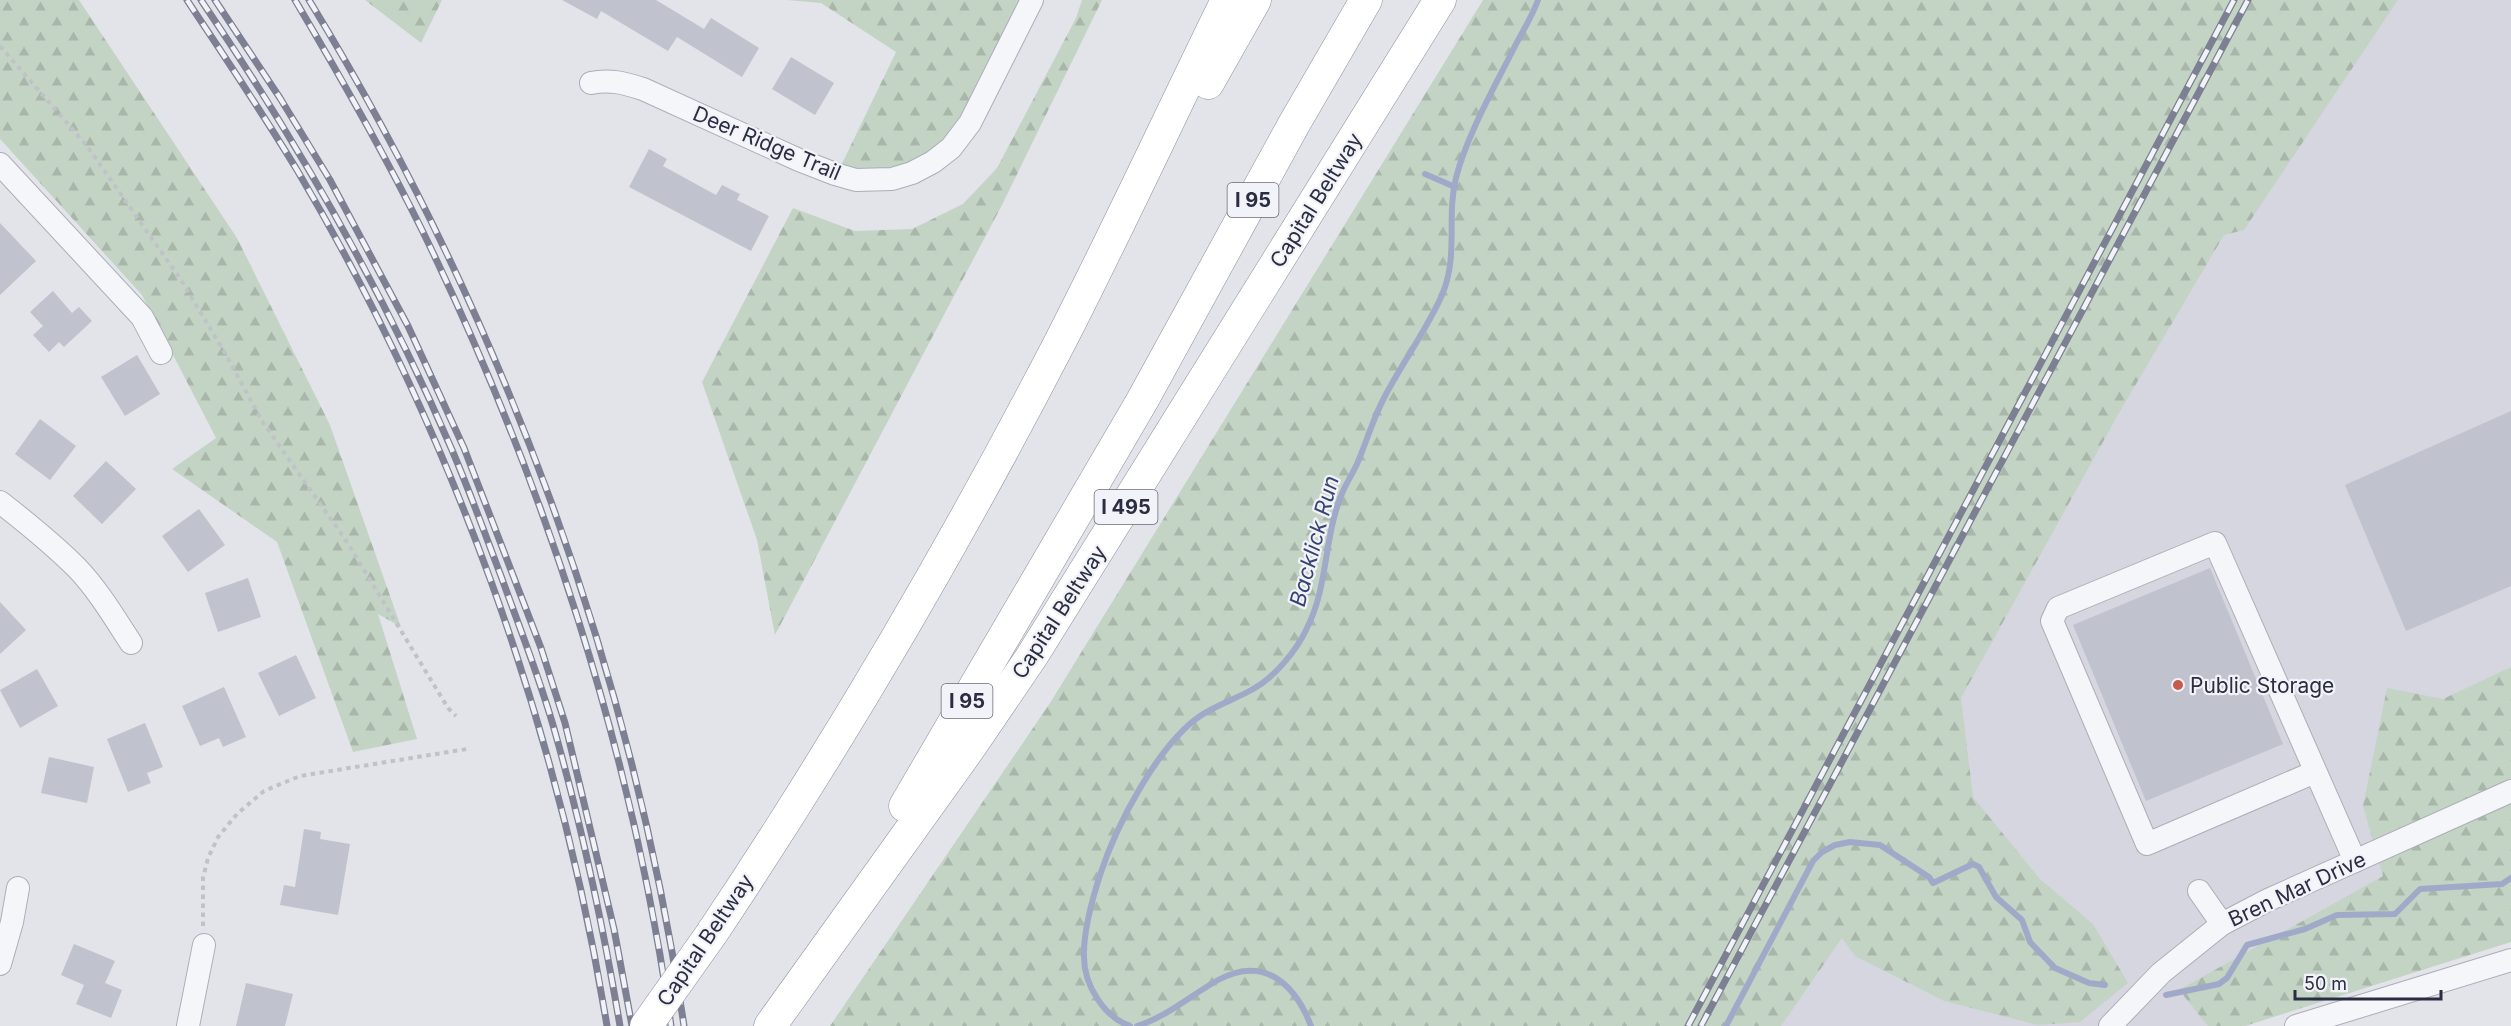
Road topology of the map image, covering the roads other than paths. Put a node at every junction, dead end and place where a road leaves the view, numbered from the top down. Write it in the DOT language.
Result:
graph roads {
  1 [pos="1032,0"];
  2 [pos="1227,0"];
  3 [pos="1255,0"];
  4 [pos="1350,0"];
  5 [pos="1366,0"];
  6 [pos="1440,0"];
  7 [pos="591,83"];
  8 [pos="0,164"];
  9 [pos="1060,342"];
  10 [pos="161,353"];
  11 [pos="1142,401"];
  12 [pos="0,502"];
  13 [pos="131,643"];
  14 [pos="2315,772"];
  15 [pos="2511,791"];
  16 [pos="2355,861"];
  17 [pos="18,888"];
  18 [pos="2199,891"];
  19 [pos="2222,924"];
  20 [pos="204,945"];
  21 [pos="2511,960"];
  22 [pos="0,964"];
  23 [pos="790,998"];
  24 [pos="188,1026"];
  25 [pos="646,1026"];
  26 [pos="770,1026"];
  27 [pos="2110,1026"];
  28 [pos="2296,1026"];
  1 -- 7 [label="street, Deer Ridge Trail"];
  2 -- 9 [label="highway, Capital Beltway"];
  3 -- 9 [label="highway"];
  4 -- 11 [label="highway"];
  5 -- 11 [label="highway, I 95"];
  6 -- 23 [label="highway, Capital Beltway / I 495"];
  8 -- 10 [label="street"];
  9 -- 25 [label="highway, Capital Beltway, bridge"];
  11 -- 23 [label="highway, I 95"];
  12 -- 13 [label="street"];
  14 -- 14 [label="street"];
  14 -- 16 [label="street"];
  15 -- 16 [label="street, Bren Mar Drive"];
  16 -- 19 [label="street, Bren Mar Drive"];
  17 -- 22 [label="street"];
  18 -- 19 [label="street"];
  19 -- 27 [label="street, Bren Mar Drive"];
  20 -- 24 [label="street"];
  21 -- 28 [label="street"];
  23 -- 26 [label="highway, Capital Beltway / I 95"];
}
